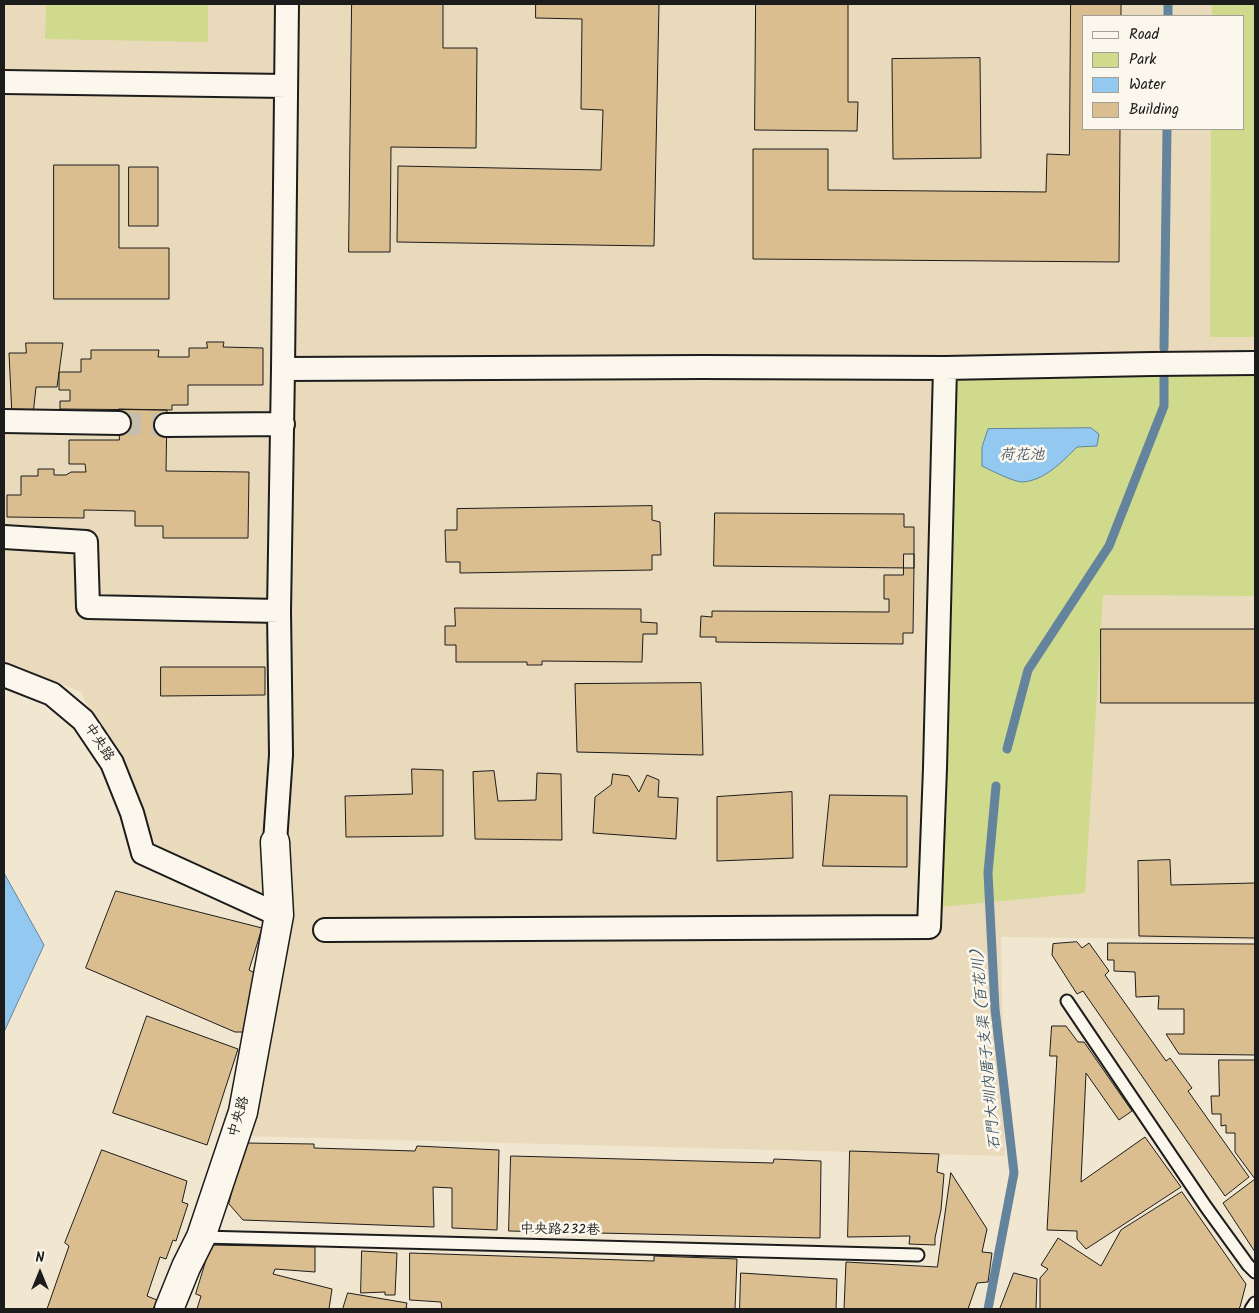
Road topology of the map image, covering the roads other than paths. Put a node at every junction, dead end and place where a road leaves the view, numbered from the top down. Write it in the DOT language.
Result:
graph roads {
  1 [pos="287,4"];
  2 [pos="4,82"];
  3 [pos="286,86"];
  4 [pos="1255,363"];
  5 [pos="945,368"];
  6 [pos="283,370"];
  7 [pos="4,421"];
  8 [pos="119,423"];
  9 [pos="283,424"];
  10 [pos="166,425"];
  11 [pos="4,537"];
  12 [pos="279,611"];
  13 [pos="4,675"];
  14 [pos="275,842"];
  15 [pos="279,915"];
  16 [pos="326,930"];
  17 [pos="1067,1001"];
  18 [pos="201,1237"];
  19 [pos="918,1255"];
  20 [pos="1255,1272"];
  21 [pos="1255,1303"];
  22 [pos="169,1309"];
  23 [pos="1251,1309"];
  1 -- 3 [label="street"];
  2 -- 3 [label="street"];
  3 -- 6 [label="street"];
  4 -- 5 [label="street"];
  5 -- 6 [label="street"];
  5 -- 16 [label="street"];
  6 -- 9 [label="street"];
  7 -- 8 [label="street"];
  9 -- 10 [label="street"];
  9 -- 12 [label="street"];
  11 -- 12 [label="street"];
  12 -- 14 [label="street"];
  13 -- 15 [label="street, 中央路"];
  14 -- 15 [label="street, 中央路"];
  15 -- 18 [label="street, 中央路"];
  17 -- 20 [label="lane"];
  18 -- 19 [label="lane, 中央路232巷"];
  18 -- 22 [label="street, 中央路"];
  21 -- 23 [label="lane"];
}
